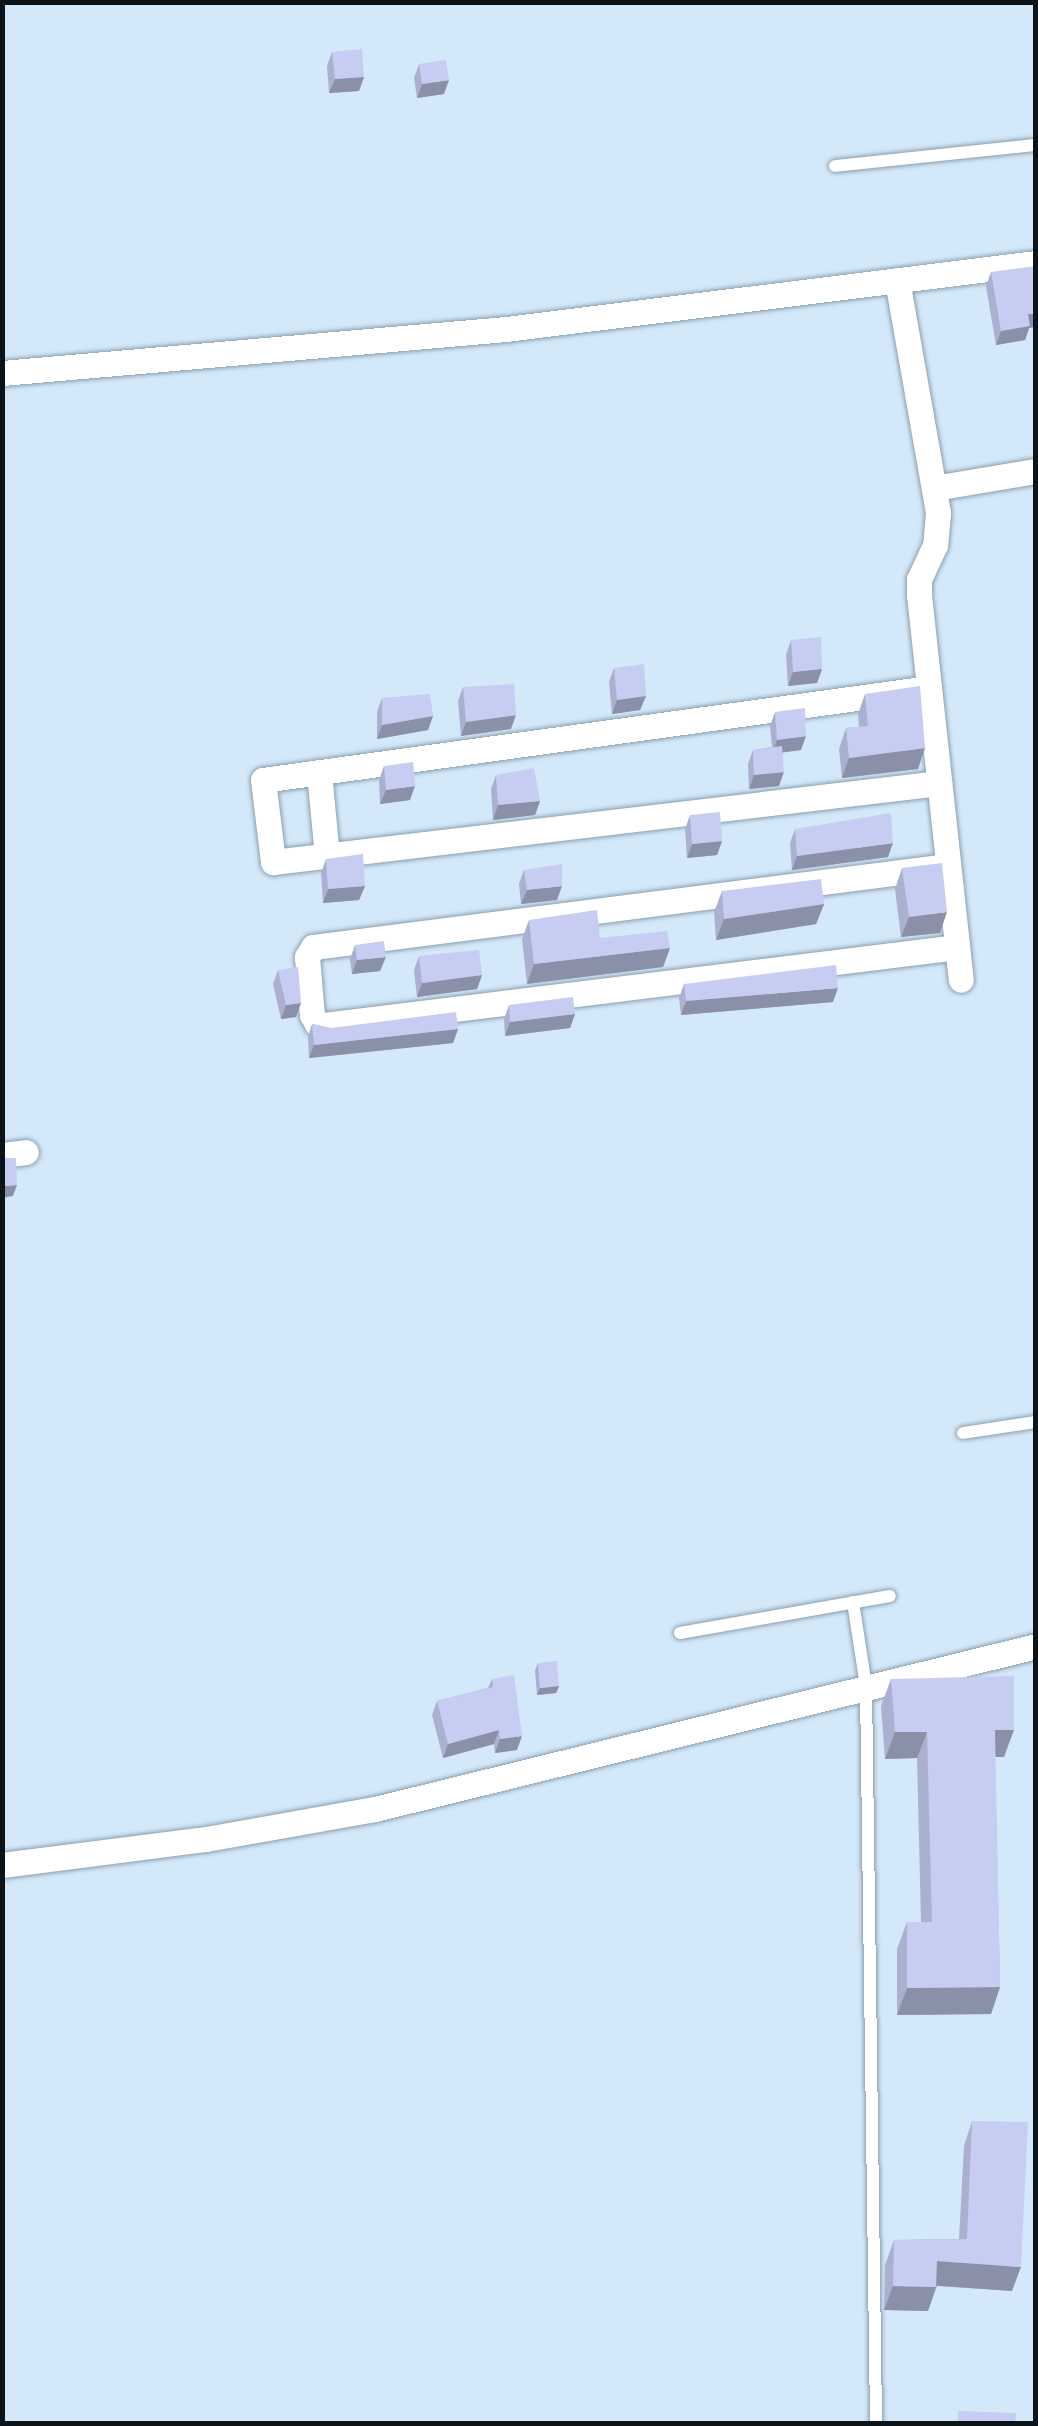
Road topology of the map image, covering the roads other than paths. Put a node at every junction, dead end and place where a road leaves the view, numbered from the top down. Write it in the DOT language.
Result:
graph roads {
  1 [pos="1036,145"];
  2 [pos="834,166"];
  3 [pos="1035,269"];
  4 [pos="897,280"];
  5 [pos="2,373"];
  6 [pos="1036,470"];
  7 [pos="934,488"];
  8 [pos="929,688"];
  9 [pos="319,772"];
  10 [pos="939,783"];
  11 [pos="327,856"];
  12 [pos="948,866"];
  13 [pos="957,947"];
  14 [pos="961,980"];
  15 [pos="1036,1422"];
  16 [pos="964,1433"];
  17 [pos="890,1596"];
  18 [pos="853,1602"];
  19 [pos="680,1633"];
  20 [pos="1036,1646"];
  21 [pos="866,1686"];
  22 [pos="2,1865"];
  23 [pos="876,2424"];
  1 -- 2 [label="lane"];
  3 -- 4 [label="street"];
  4 -- 5 [label="street"];
  4 -- 7 [label="street"];
  6 -- 7 [label="street"];
  7 -- 8 [label="street"];
  8 -- 9 [label="street"];
  8 -- 10 [label="street"];
  9 -- 11 [label="street"];
  9 -- 11 [label="street"];
  10 -- 11 [label="street"];
  10 -- 12 [label="street"];
  12 -- 13 [label="street"];
  12 -- 13 [label="street"];
  13 -- 14 [label="street"];
  15 -- 16 [label="lane"];
  17 -- 18 [label="lane"];
  18 -- 19 [label="lane"];
  18 -- 21 [label="lane"];
  20 -- 21 [label="street"];
  21 -- 22 [label="street"];
  21 -- 23 [label="lane"];
}
